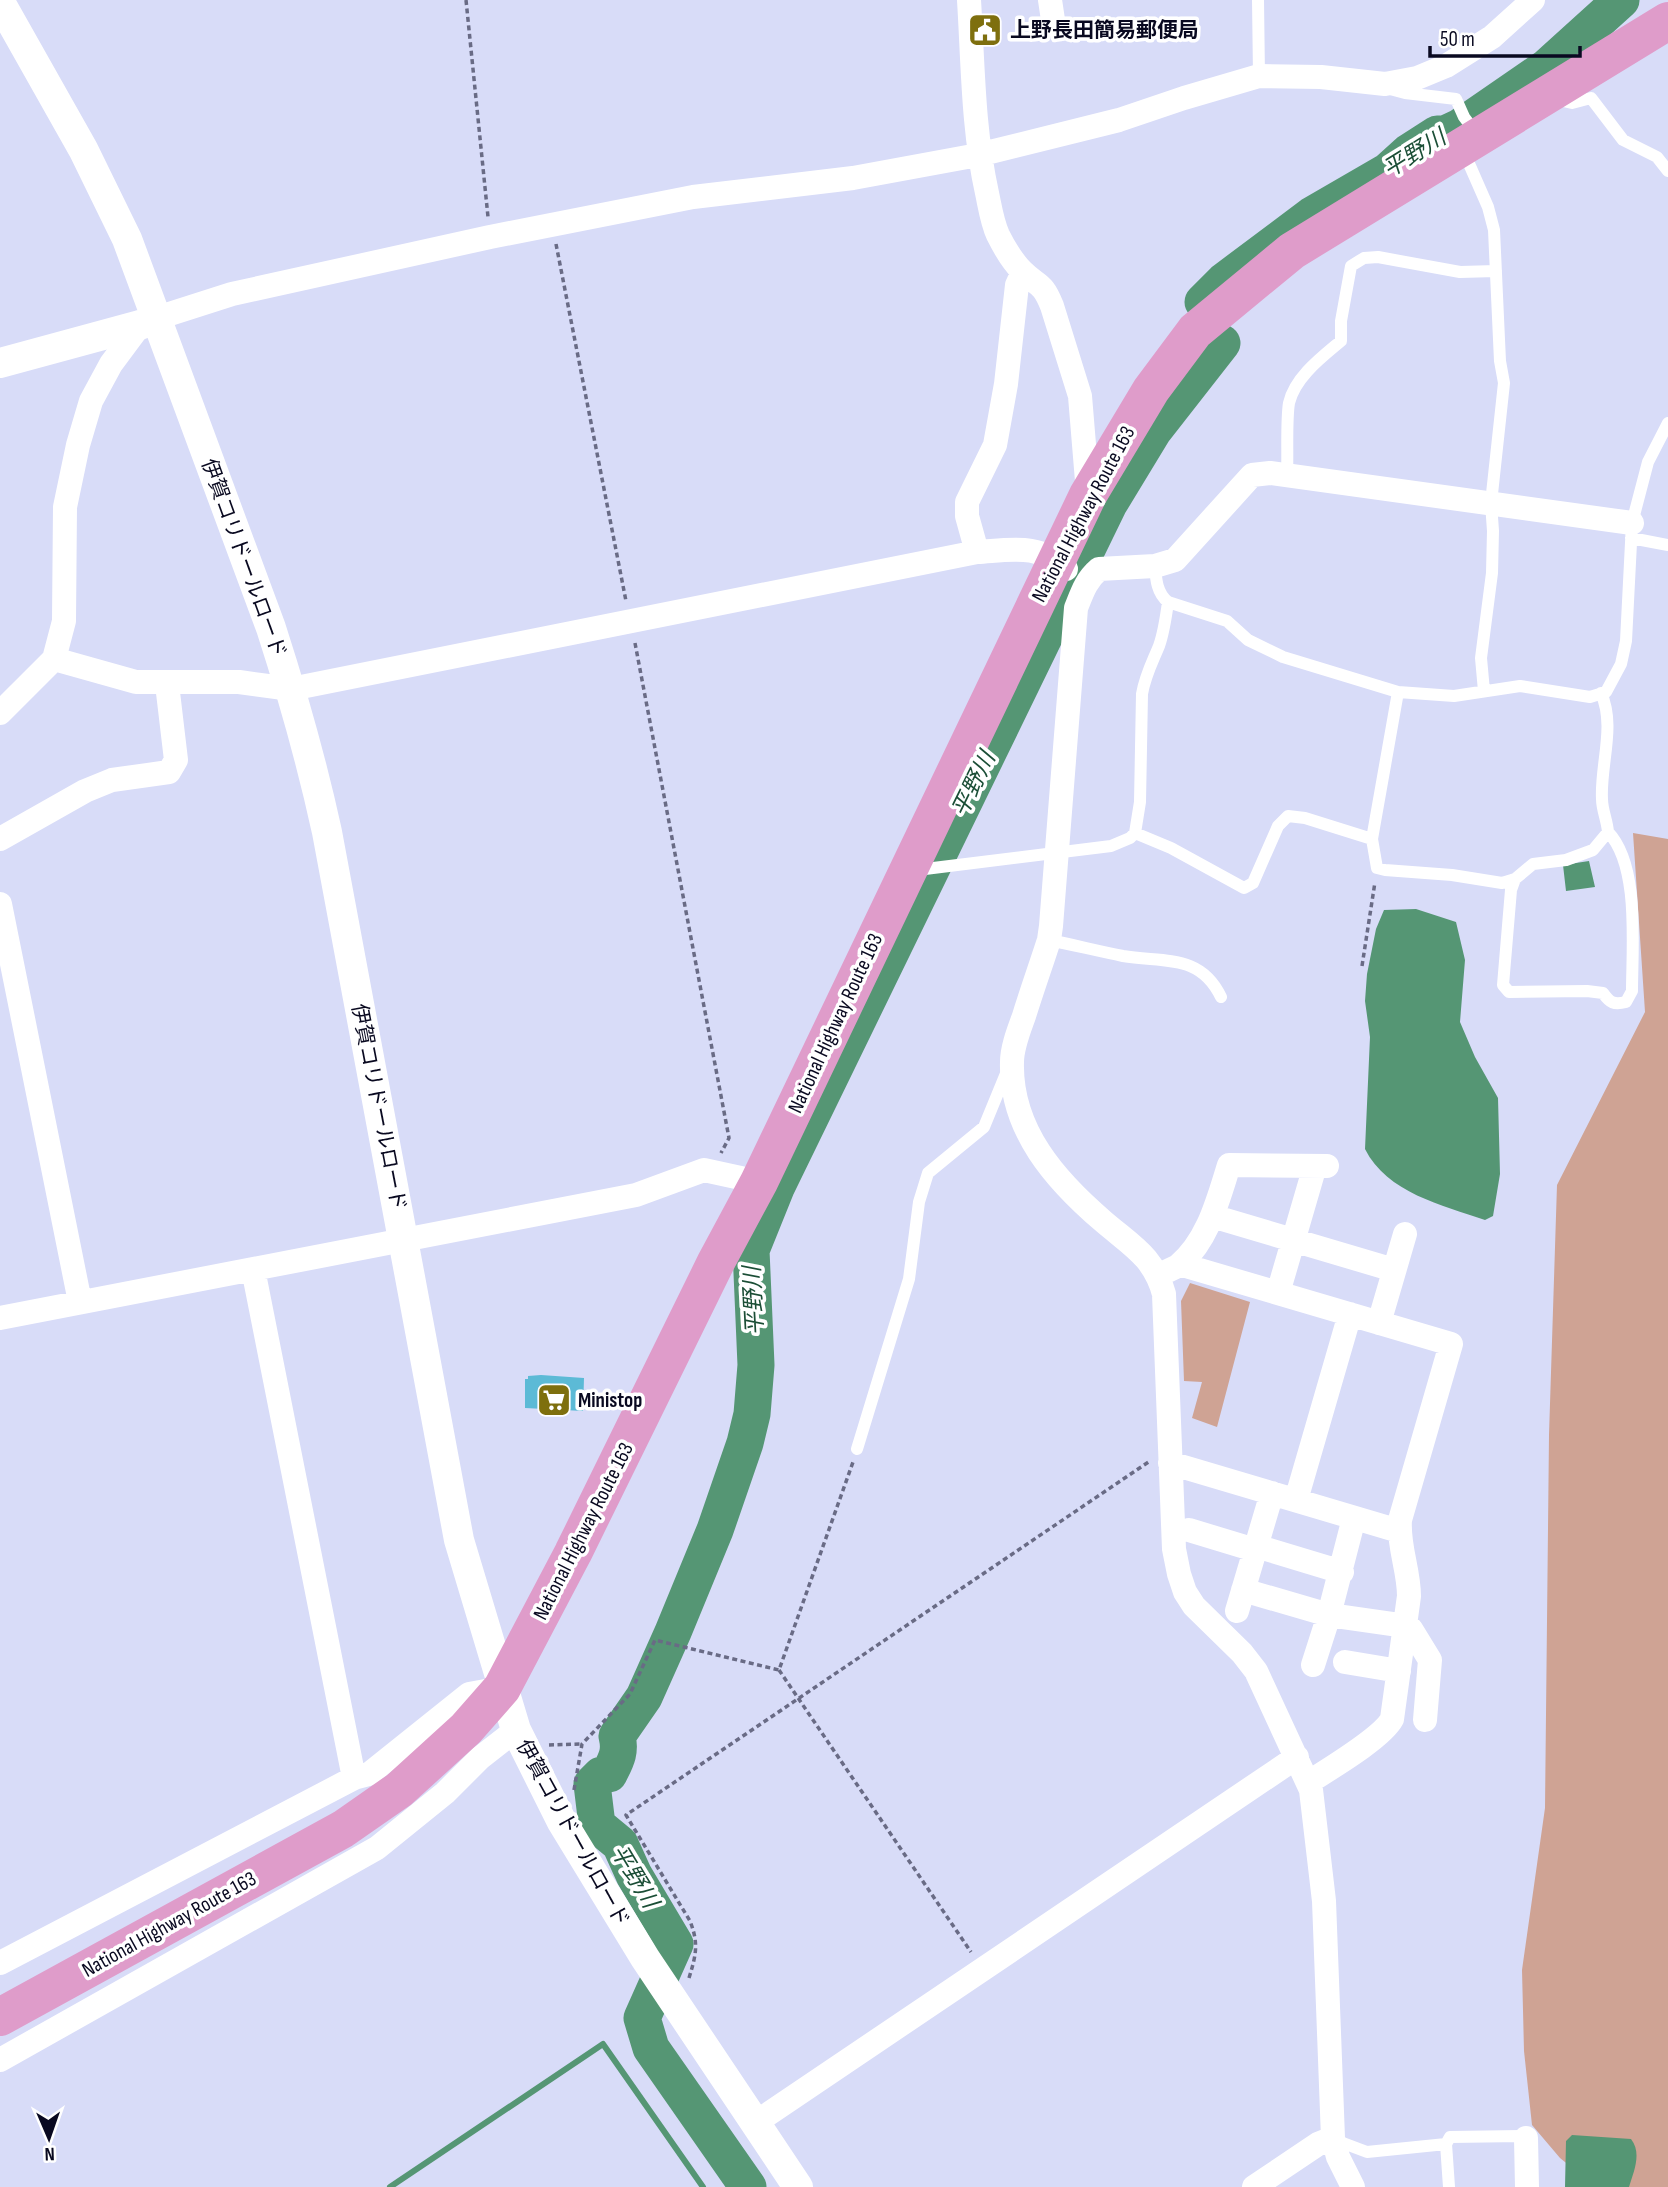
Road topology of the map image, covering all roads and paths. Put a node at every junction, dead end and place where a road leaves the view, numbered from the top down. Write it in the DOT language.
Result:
graph roads {
  1 [pos="466,0"];
  2 [pos="969,0"];
  3 [pos="1258,0"];
  4 [pos="1533,0"];
  5 [pos="0,2"];
  6 [pos="1668,21"];
  7 [pos="1259,76"];
  8 [pos="1385,83"];
  9 [pos="1556,89"];
  10 [pos="1468,131"];
  11 [pos="978,155"];
  12 [pos="1668,170"];
  13 [pos="553,225"];
  14 [pos="490,237"];
  15 [pos="1496,271"];
  16 [pos="1023,272"];
  17 [pos="148,322"];
  18 [pos="0,363"];
  19 [pos="1668,423"];
  20 [pos="1287,475"];
  21 [pos="1088,495"];
  22 [pos="1491,503"];
  23 [pos="1631,531"];
  24 [pos="1668,545"];
  25 [pos="977,552"];
  26 [pos="1056,559"];
  27 [pos="1155,566"];
  28 [pos="1084,587"];
  29 [pos="1168,602"];
  30 [pos="630,620"];
  31 [pos="54,659"];
  32 [pos="167,684"];
  33 [pos="291,689"];
  34 [pos="1484,691"];
  35 [pos="1398,692"];
  36 [pos="1601,693"];
  37 [pos="0,713"];
  38 [pos="1608,832"];
  39 [pos="1135,833"];
  40 [pos="0,839"];
  41 [pos="1373,839"];
  42 [pos="1056,854"];
  43 [pos="1377,868"];
  44 [pos="924,869"];
  45 [pos="1515,879"];
  46 [pos="0,904"];
  47 [pos="1049,940"];
  48 [pos="1362,966"];
  49 [pos="1221,997"];
  50 [pos="1012,1060"];
  51 [pos="704,1170"];
  52 [pos="759,1182"];
  53 [pos="1212,1216"];
  54 [pos="1405,1234"];
  55 [pos="1294,1239"];
  56 [pos="404,1240"];
  57 [pos="253,1269"];
  58 [pos="1394,1270"];
  59 [pos="1169,1271"];
  60 [pos="1278,1293"];
  61 [pos="80,1303"];
  62 [pos="1350,1314"];
  63 [pos="0,1318"];
  64 [pos="1379,1323"];
  65 [pos="857,1449"];
  66 [pos="1170,1455"];
  67 [pos="1272,1493"];
  68 [pos="1296,1500"];
  69 [pos="1354,1518"];
  70 [pos="1189,1530"];
  71 [pos="1399,1531"];
  72 [pos="1256,1548"];
  73 [pos="1342,1572"];
  74 [pos="1329,1615"];
  75 [pos="1406,1626"];
  76 [pos="1345,1662"];
  77 [pos="1313,1665"];
  78 [pos="779,1670"];
  79 [pos="1399,1671"];
  80 [pos="502,1688"];
  81 [pos="797,1699"];
  82 [pos="1425,1720"];
  83 [pos="516,1730"];
  84 [pos="1297,1757"];
  85 [pos="354,1778"];
  86 [pos="1309,1782"];
  87 [pos="562,1822"];
  88 [pos="0,1964"];
  89 [pos="983,1969"];
  90 [pos="672,1997"];
  91 [pos="0,2017"];
  92 [pos="0,2060"];
  93 [pos="755,2123"];
  94 [pos="1333,2138"];
  95 [pos="1527,2138"];
  96 [pos="1446,2144"];
  97 [pos="798,2187"];
  98 [pos="1254,2187"];
  99 [pos="1353,2187"];
  100 [pos="1449,2187"];
  101 [pos="1527,2187"];
  1 -- 14 [label="path"];
  2 -- 11 [label="street"];
  3 -- 7 [label="lane"];
  4 -- 8 [label="street"];
  5 -- 17 [label="street, 伊賀コリドールロード"];
  6 -- 9 [label="highway, National Highway Route 163"];
  7 -- 8 [label="street"];
  7 -- 11 [label="street"];
  8 -- 10 [label="lane"];
  9 -- 10 [label="highway, National Highway Route 163"];
  9 -- 12 [label="lane"];
  10 -- 15 [label="lane"];
  10 -- 21 [label="highway, National Highway Route 163"];
  11 -- 13 [label="street"];
  11 -- 16 [label="street"];
  13 -- 14 [label="street"];
  13 -- 30 [label="path"];
  14 -- 17 [label="street"];
  15 -- 20 [label="lane"];
  15 -- 22 [label="lane"];
  16 -- 21 [label="street"];
  16 -- 25 [label="street"];
  17 -- 18 [label="street"];
  17 -- 31 [label="street"];
  17 -- 33 [label="street, 伊賀コリドールロード"];
  19 -- 23 [label="lane"];
  20 -- 22 [label="street"];
  20 -- 27 [label="street"];
  21 -- 26 [label="highway, National Highway Route 163"];
  22 -- 23 [label="street"];
  22 -- 34 [label="lane"];
  23 -- 24 [label="lane"];
  23 -- 36 [label="lane"];
  25 -- 26 [label="street"];
  25 -- 30 [label="street"];
  26 -- 28 [label="street"];
  26 -- 44 [label="highway, National Highway Route 163"];
  27 -- 28 [label="street"];
  27 -- 29 [label="lane"];
  28 -- 42 [label="street"];
  29 -- 35 [label="lane"];
  29 -- 39 [label="lane"];
  30 -- 33 [label="street"];
  30 -- 51 [label="path"];
  31 -- 32 [label="street"];
  31 -- 37 [label="street"];
  32 -- 33 [label="street"];
  32 -- 40 [label="street"];
  33 -- 56 [label="street, 伊賀コリドールロード"];
  34 -- 35 [label="lane"];
  34 -- 36 [label="lane"];
  35 -- 41 [label="lane"];
  36 -- 38 [label="lane"];
  38 -- 45 [label="lane"];
  38 -- 45 [label="lane"];
  39 -- 41 [label="lane"];
  39 -- 42 [label="lane"];
  41 -- 43 [label="lane"];
  42 -- 44 [label="lane"];
  42 -- 47 [label="street"];
  43 -- 45 [label="lane"];
  43 -- 48 [label="path"];
  44 -- 52 [label="highway, National Highway Route 163"];
  46 -- 61 [label="street"];
  47 -- 49 [label="lane"];
  47 -- 50 [label="street"];
  50 -- 59 [label="street"];
  50 -- 65 [label="lane"];
  51 -- 52 [label="street"];
  51 -- 56 [label="street"];
  52 -- 80 [label="highway, National Highway Route 163"];
  53 -- 55 [label="street"];
  53 -- 55 [label="street"];
  53 -- 59 [label="street"];
  54 -- 58 [label="street"];
  55 -- 58 [label="street"];
  55 -- 60 [label="street"];
  56 -- 57 [label="street"];
  56 -- 80 [label="street, 伊賀コリドールロード"];
  57 -- 61 [label="street"];
  57 -- 85 [label="street"];
  58 -- 64 [label="street"];
  59 -- 60 [label="street"];
  59 -- 66 [label="street"];
  60 -- 62 [label="street"];
  61 -- 63 [label="street"];
  62 -- 64 [label="street"];
  62 -- 68 [label="street"];
  64 -- 71 [label="street"];
  65 -- 78 [label="path"];
  66 -- 67 [label="street"];
  66 -- 81 [label="path"];
  66 -- 84 [label="street"];
  67 -- 68 [label="street"];
  67 -- 72 [label="street"];
  68 -- 69 [label="street"];
  69 -- 71 [label="street"];
  69 -- 73 [label="street"];
  70 -- 72 [label="street"];
  71 -- 75 [label="street"];
  72 -- 73 [label="street"];
  72 -- 74 [label="street"];
  73 -- 74 [label="street"];
  74 -- 75 [label="street"];
  74 -- 77 [label="street"];
  75 -- 79 [label="street"];
  75 -- 82 [label="street"];
  76 -- 79 [label="street"];
  78 -- 81 [label="path"];
  78 -- 87 [label="path"];
  79 -- 86 [label="street"];
  80 -- 83 [label="street, 伊賀コリドールロード"];
  80 -- 85 [label="street"];
  80 -- 91 [label="highway, National Highway Route 163"];
  81 -- 89 [label="path"];
  81 -- 90 [label="path"];
  83 -- 87 [label="street, 伊賀コリドールロード"];
  83 -- 92 [label="street"];
  84 -- 86 [label="street"];
  84 -- 89 [label="street"];
  85 -- 88 [label="street"];
  86 -- 94 [label="street"];
  87 -- 90 [label="street, 伊賀コリドールロード"];
  89 -- 93 [label="street"];
  90 -- 93 [label="street, 伊賀コリドールロード"];
  93 -- 97 [label="street, 伊賀コリドールロード"];
  94 -- 96 [label="lane"];
  94 -- 98 [label="street"];
  94 -- 99 [label="street"];
  95 -- 96 [label="lane"];
  95 -- 101 [label="street"];
  96 -- 100 [label="lane"];
}
